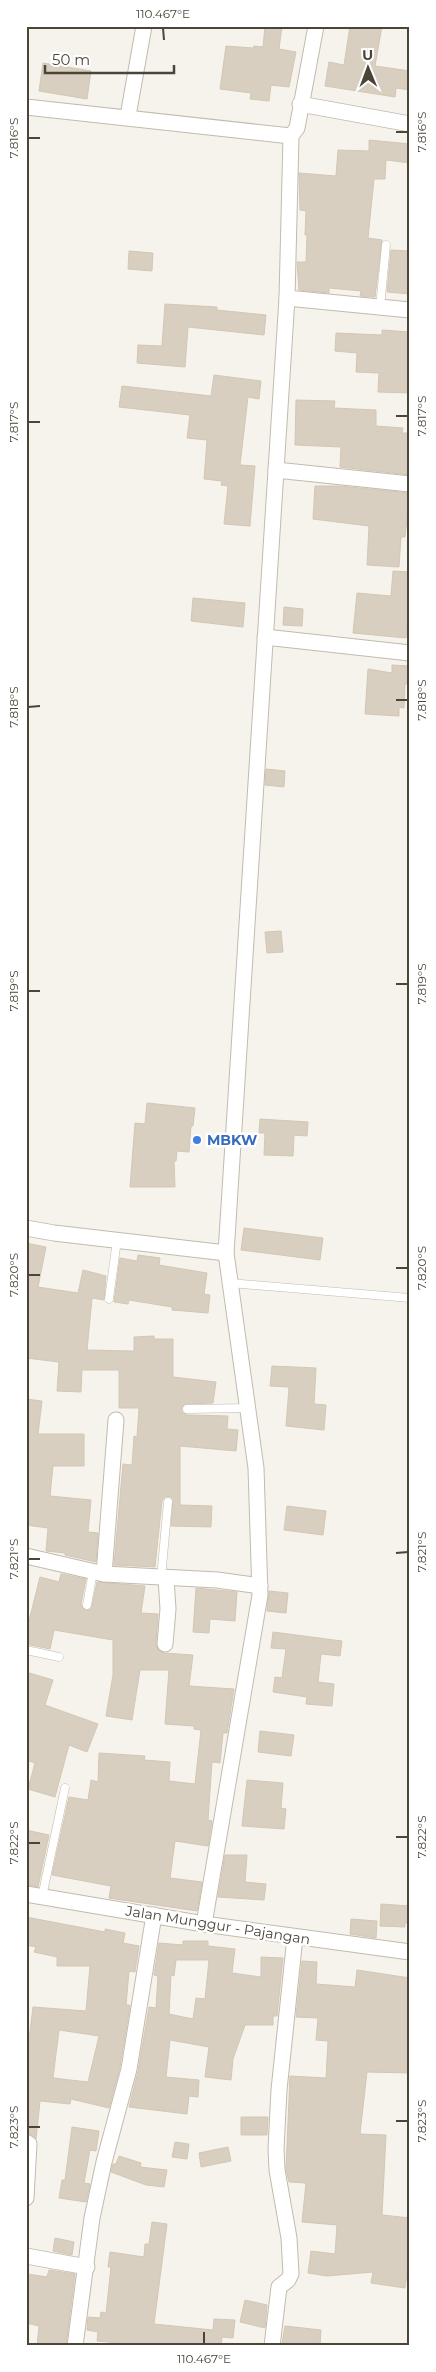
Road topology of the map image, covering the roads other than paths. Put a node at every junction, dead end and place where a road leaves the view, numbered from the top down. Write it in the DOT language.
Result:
graph roads {
  1 [pos="144,26"];
  2 [pos="316,26"];
  3 [pos="300,104"];
  4 [pos="26,106"];
  5 [pos="128,116"];
  6 [pos="410,124"];
  7 [pos="291,136"];
  8 [pos="386,245"];
  9 [pos="287,298"];
  10 [pos="380,307"];
  11 [pos="410,310"];
  12 [pos="276,470"];
  13 [pos="410,484"];
  14 [pos="265,637"];
  15 [pos="410,653"];
  16 [pos="26,1228"];
  17 [pos="117,1240"];
  18 [pos="226,1253"];
  19 [pos="230,1283"];
  20 [pos="410,1298"];
  21 [pos="109,1299"];
  22 [pos="187,1408"];
  23 [pos="248,1408"];
  24 [pos="116,1420"];
  25 [pos="168,1502"];
  26 [pos="26,1556"];
  27 [pos="98,1573"];
  28 [pos="164,1578"];
  29 [pos="260,1586"];
  30 [pos="87,1605"];
  31 [pos="165,1644"];
  32 [pos="26,1650"];
  33 [pos="59,1656"];
  34 [pos="65,1788"];
  35 [pos="26,1894"];
  36 [pos="42,1897"];
  37 [pos="154,1916"];
  38 [pos="204,1924"];
  39 [pos="295,1937"];
  40 [pos="410,1952"];
  41 [pos="26,2142"];
  42 [pos="26,2198"];
  43 [pos="26,2256"];
  44 [pos="87,2267"];
  45 [pos="78,2345"];
  46 [pos="272,2346"];
  1 -- 5 [label="street"];
  2 -- 3 [label="street"];
  3 -- 6 [label="street"];
  3 -- 7 [label="street"];
  4 -- 5 [label="street"];
  5 -- 7 [label="street"];
  7 -- 9 [label="street"];
  8 -- 10 [label="lane"];
  9 -- 10 [label="street"];
  9 -- 12 [label="street"];
  10 -- 11 [label="street"];
  12 -- 13 [label="street"];
  12 -- 14 [label="street"];
  14 -- 15 [label="street"];
  14 -- 18 [label="street"];
  16 -- 17 [label="street"];
  17 -- 18 [label="street"];
  17 -- 21 [label="lane"];
  18 -- 19 [label="street"];
  19 -- 20 [label="lane"];
  19 -- 23 [label="street"];
  22 -- 23 [label="lane"];
  23 -- 29 [label="street"];
  24 -- 27 [label="street"];
  25 -- 28 [label="lane"];
  26 -- 27 [label="street"];
  27 -- 28 [label="street"];
  27 -- 30 [label="lane"];
  28 -- 29 [label="street"];
  28 -- 31 [label="street"];
  29 -- 38 [label="street"];
  32 -- 33 [label="lane"];
  34 -- 36 [label="lane"];
  35 -- 36 [label="street, Jalan Munggur - Pajangan"];
  36 -- 37 [label="street, Jalan Munggur - Pajangan"];
  37 -- 38 [label="street, Jalan Munggur - Pajangan"];
  37 -- 44 [label="street"];
  38 -- 39 [label="street, Jalan Munggur - Pajangan"];
  39 -- 40 [label="street, Jalan Munggur - Pajangan"];
  39 -- 46 [label="street"];
  41 -- 42 [label="street"];
  43 -- 44 [label="street"];
  44 -- 45 [label="street"];
}
